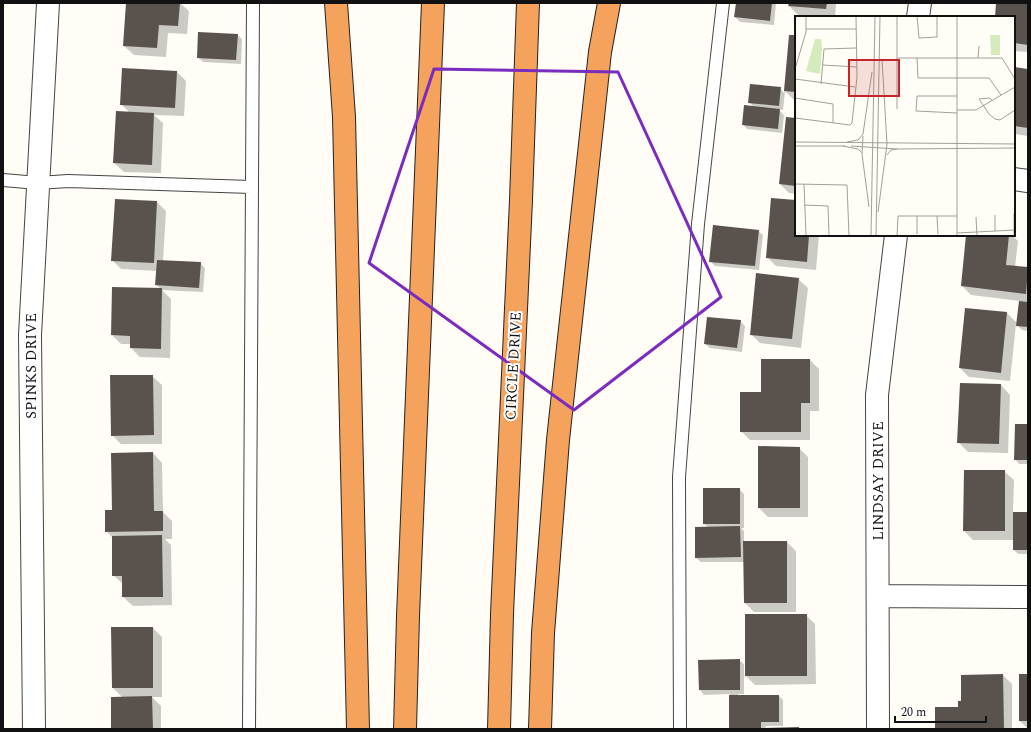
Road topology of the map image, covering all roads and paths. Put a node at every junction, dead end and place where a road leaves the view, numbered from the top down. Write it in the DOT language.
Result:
graph roads {
  1 [pos="48,3"];
  2 [pos="253,3"];
  3 [pos="336,3"];
  4 [pos="433,3"];
  5 [pos="528,3"];
  6 [pos="608,3"];
  7 [pos="723,3"];
  8 [pos="920,3"];
  9 [pos="918,16"];
  10 [pos="3,180"];
  11 [pos="1015,180"];
  12 [pos="1028,181"];
  13 [pos="38,183"];
  14 [pos="252,187"];
  15 [pos="896,236"];
  16 [pos="878,596"];
  17 [pos="1028,597"];
  18 [pos="34,729"];
  19 [pos="248,729"];
  20 [pos="358,729"];
  21 [pos="405,729"];
  22 [pos="499,729"];
  23 [pos="540,729"];
  24 [pos="680,729"];
  25 [pos="878,729"];
  1 -- 13 [label="street, SPINKS DRIVE"];
  2 -- 14 [label="lane"];
  3 -- 20 [label="highway"];
  4 -- 21 [label="highway"];
  5 -- 22 [label="highway, CIRCLE DRIVE"];
  6 -- 23 [label="highway"];
  7 -- 24 [label="lane"];
  8 -- 9 [label="street"];
  10 -- 13 [label="lane"];
  11 -- 12 [label="street"];
  13 -- 14 [label="lane"];
  13 -- 18 [label="street, SPINKS DRIVE"];
  14 -- 19 [label="lane"];
  15 -- 16 [label="street, LINDSAY DRIVE"];
  16 -- 17 [label="street"];
  16 -- 25 [label="street, LINDSAY DRIVE"];
}
